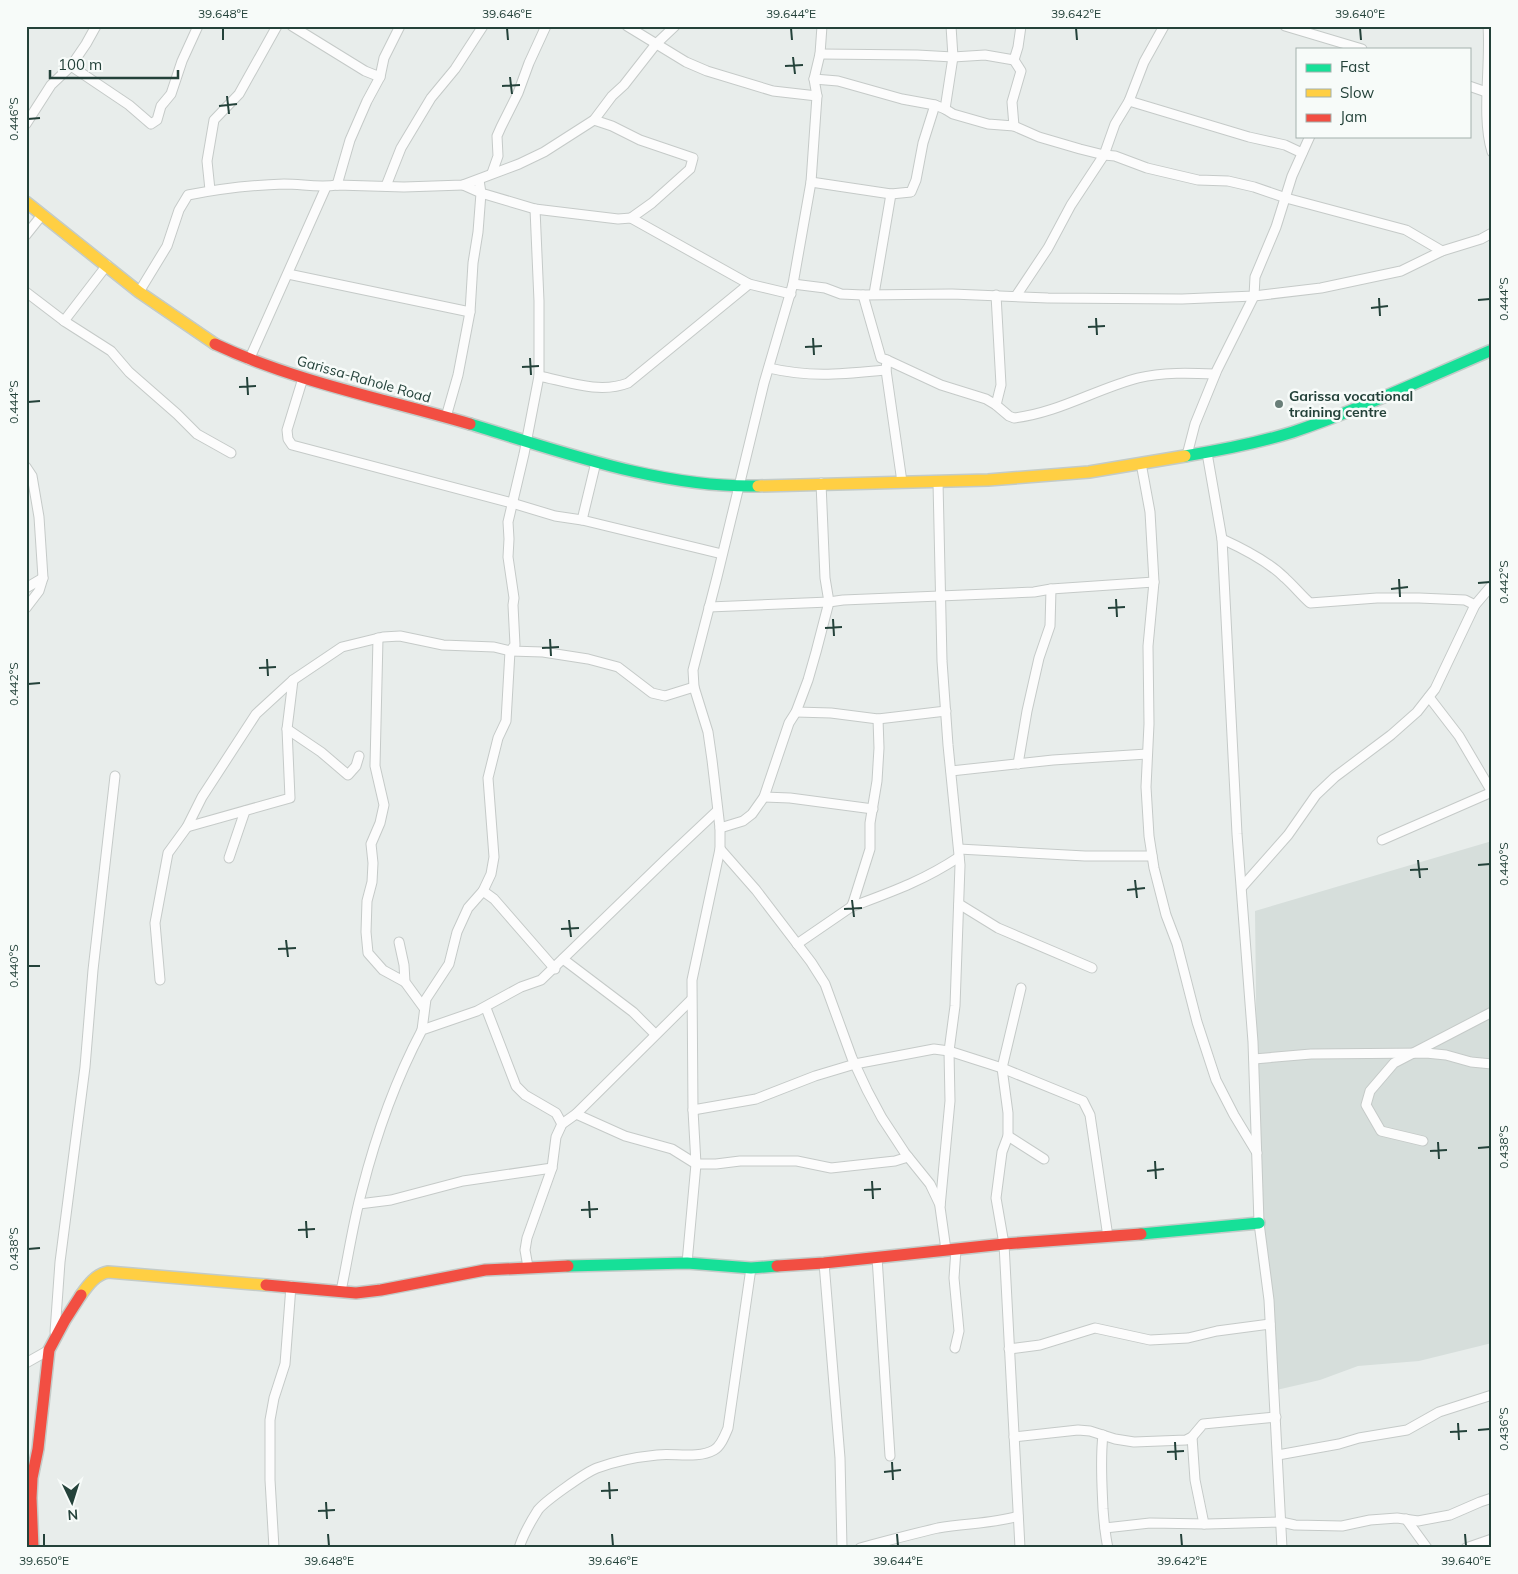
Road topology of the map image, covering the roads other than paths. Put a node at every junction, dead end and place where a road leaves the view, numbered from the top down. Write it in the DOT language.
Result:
graph roads {
  1 [pos="96,26"];
  2 [pos="198,26"];
  3 [pos="278,26"];
  4 [pos="292,26"];
  5 [pos="400,26"];
  6 [pos="483,26"];
  7 [pos="546,26"];
  8 [pos="626,26"];
  9 [pos="674,26"];
  10 [pos="822,26"];
  11 [pos="950,26"];
  12 [pos="1021,26"];
  13 [pos="1164,26"];
  14 [pos="1285,26"];
  15 [pos="1488,26"];
  16 [pos="656,44"];
  17 [pos="1336,45"];
  18 [pos="1356,48"];
  19 [pos="820,54"];
  20 [pos="953,57"];
  21 [pos="1014,60"];
  22 [pos="71,66"];
  23 [pos="380,77"];
  24 [pos="814,79"];
  25 [pos="1470,86"];
  26 [pos="1490,94"];
  27 [pos="817,96"];
  28 [pos="1129,101"];
  29 [pos="935,105"];
  30 [pos="945,109"];
  31 [pos="594,120"];
  32 [pos="26,124"];
  33 [pos="1014,126"];
  34 [pos="1309,138"];
  35 [pos="1492,152"];
  36 [pos="1302,153"];
  37 [pos="1104,155"];
  38 [pos="492,173"];
  39 [pos="479,180"];
  40 [pos="811,182"];
  41 [pos="337,185"];
  42 [pos="463,185"];
  43 [pos="386,186"];
  44 [pos="326,187"];
  45 [pos="210,190"];
  46 [pos="481,193"];
  47 [pos="891,194"];
  48 [pos="1286,198"];
  49 [pos="26,202"];
  50 [pos="535,209"];
  51 [pos="42,215"];
  52 [pos="631,218"];
  53 [pos="1492,233"];
  54 [pos="26,235"];
  55 [pos="1442,251"];
  56 [pos="107,266"];
  57 [pos="288,274"];
  58 [pos="749,284"];
  59 [pos="793,284"];
  60 [pos="26,292"];
  61 [pos="139,292"];
  62 [pos="791,294"];
  63 [pos="874,294"];
  64 [pos="863,295"];
  65 [pos="996,295"];
  66 [pos="1016,296"];
  67 [pos="1254,296"];
  68 [pos="470,312"];
  69 [pos="64,321"];
  70 [pos="1492,350"];
  71 [pos="249,360"];
  72 [pos="887,360"];
  73 [pos="769,368"];
  74 [pos="886,370"];
  75 [pos="1215,374"];
  76 [pos="540,376"];
  77 [pos="303,378"];
  78 [pos="996,405"];
  79 [pos="446,417"];
  80 [pos="527,441"];
  81 [pos="231,453"];
  82 [pos="1207,453"];
  83 [pos="1187,455"];
  84 [pos="596,462"];
  85 [pos="1140,462"];
  86 [pos="26,467"];
  87 [pos="902,482"];
  88 [pos="938,482"];
  89 [pos="821,483"];
  90 [pos="738,486"];
  91 [pos="512,503"];
  92 [pos="582,520"];
  93 [pos="1222,539"];
  94 [pos="722,554"];
  95 [pos="43,578"];
  96 [pos="1154,582"];
  97 [pos="1492,585"];
  98 [pos="26,588"];
  99 [pos="1051,588"];
  100 [pos="942,595"];
  101 [pos="829,602"];
  102 [pos="1475,604"];
  103 [pos="709,607"];
  104 [pos="26,608"];
  105 [pos="378,638"];
  106 [pos="510,651"];
  107 [pos="293,680"];
  108 [pos="694,687"];
  109 [pos="1429,697"];
  110 [pos="946,711"];
  111 [pos="796,712"];
  112 [pos="878,719"];
  113 [pos="287,729"];
  114 [pos="1147,754"];
  115 [pos="359,756"];
  116 [pos="1018,764"];
  117 [pos="951,771"];
  118 [pos="115,776"];
  119 [pos="1492,792"];
  120 [pos="764,797"];
  121 [pos="872,809"];
  122 [pos="246,811"];
  123 [pos="718,811"];
  124 [pos="186,827"];
  125 [pos="720,828"];
  126 [pos="1382,840"];
  127 [pos="720,849"];
  128 [pos="959,853"];
  129 [pos="1152,856"];
  130 [pos="229,858"];
  131 [pos="1242,887"];
  132 [pos="483,891"];
  133 [pos="959,904"];
  134 [pos="851,907"];
  135 [pos="399,942"];
  136 [pos="797,944"];
  137 [pos="563,959"];
  138 [pos="1092,968"];
  139 [pos="555,969"];
  140 [pos="160,980"];
  141 [pos="405,982"];
  142 [pos="1021,988"];
  143 [pos="691,1000"];
  144 [pos="424,1008"];
  145 [pos="486,1008"];
  146 [pos="1492,1012"];
  147 [pos="422,1030"];
  148 [pos="655,1034"];
  149 [pos="948,1051"];
  150 [pos="1414,1053"];
  151 [pos="1254,1059"];
  152 [pos="855,1064"];
  153 [pos="1492,1064"];
  154 [pos="1002,1068"];
  155 [pos="693,1110"];
  156 [pos="576,1114"];
  157 [pos="562,1124"];
  158 [pos="1008,1136"];
  159 [pos="1423,1142"];
  160 [pos="1257,1153"];
  161 [pos="908,1157"];
  162 [pos="1044,1158"];
  163 [pos="696,1164"];
  164 [pos="552,1168"];
  165 [pos="359,1204"];
  166 [pos="940,1207"];
  167 [pos="1258,1223"];
  168 [pos="1108,1237"];
  169 [pos="1004,1244"];
  170 [pos="951,1249"];
  171 [pos="878,1257"];
  172 [pos="687,1263"];
  173 [pos="824,1264"];
  174 [pos="528,1267"];
  175 [pos="751,1268"];
  176 [pos="291,1286"];
  177 [pos="341,1291"];
  178 [pos="1270,1324"];
  179 [pos="55,1335"];
  180 [pos="955,1348"];
  181 [pos="1009,1349"];
  182 [pos="49,1350"];
  183 [pos="26,1352"];
  184 [pos="37,1356"];
  185 [pos="26,1363"];
  186 [pos="1492,1396"];
  187 [pos="1276,1417"];
  188 [pos="1103,1435"];
  189 [pos="1014,1437"];
  190 [pos="1192,1437"];
  191 [pos="1278,1455"];
  192 [pos="890,1456"];
  193 [pos="1492,1498"];
  194 [pos="1018,1516"];
  195 [pos="1406,1519"];
  196 [pos="1281,1522"];
  197 [pos="1204,1524"];
  198 [pos="1105,1528"];
  199 [pos="1492,1539"];
  200 [pos="33,1548"];
  201 [pos="274,1548"];
  202 [pos="519,1548"];
  203 [pos="842,1548"];
  204 [pos="860,1548"];
  205 [pos="1020,1548"];
  206 [pos="1108,1548"];
  207 [pos="1282,1548"];
  208 [pos="1427,1548"];
  209 [pos="1466,1548"];
  1 -- 22 [label="street"];
  2 -- 22 [label="street"];
  3 -- 45 [label="street"];
  4 -- 23 [label="street"];
  5 -- 23 [label="street"];
  6 -- 43 [label="street"];
  7 -- 38 [label="street"];
  8 -- 16 [label="street"];
  9 -- 16 [label="street"];
  10 -- 19 [label="street"];
  11 -- 20 [label="street"];
  12 -- 21 [label="street"];
  13 -- 28 [label="street"];
  14 -- 17 [label="street"];
  15 -- 26 [label="street"];
  16 -- 27 [label="street"];
  16 -- 31 [label="street"];
  17 -- 18 [label="street"];
  19 -- 20 [label="street"];
  19 -- 24 [label="street"];
  20 -- 21 [label="street"];
  20 -- 30 [label="street"];
  21 -- 33 [label="street"];
  22 -- 32 [label="street"];
  23 -- 41 [label="street"];
  24 -- 27 [label="street"];
  24 -- 29 [label="street"];
  25 -- 26 [label="street"];
  26 -- 35 [label="street"];
  27 -- 40 [label="street"];
  28 -- 36 [label="street"];
  28 -- 37 [label="street"];
  29 -- 30 [label="street"];
  29 -- 47 [label="street"];
  30 -- 33 [label="street"];
  31 -- 38 [label="street"];
  31 -- 52 [label="street"];
  33 -- 37 [label="street"];
  34 -- 36 [label="street"];
  36 -- 48 [label="street"];
  37 -- 48 [label="street"];
  37 -- 66 [label="street"];
  38 -- 39 [label="street"];
  39 -- 42 [label="street"];
  39 -- 46 [label="street"];
  40 -- 47 [label="street"];
  40 -- 59 [label="street"];
  41 -- 43 [label="street"];
  41 -- 44 [label="street"];
  42 -- 43 [label="street"];
  42 -- 46 [label="street"];
  44 -- 45 [label="street"];
  44 -- 57 [label="street"];
  45 -- 61 [label="street"];
  46 -- 50 [label="street"];
  46 -- 68 [label="street"];
  47 -- 63 [label="street"];
  48 -- 55 [label="street"];
  48 -- 67 [label="street"];
  49 -- 51 [label="street, Garissa-Rahole Road"];
  50 -- 52 [label="street"];
  50 -- 76 [label="street"];
  51 -- 54 [label="street"];
  51 -- 56 [label="street, Garissa-Rahole Road"];
  52 -- 58 [label="street"];
  53 -- 55 [label="street"];
  55 -- 67 [label="street"];
  56 -- 61 [label="street, Garissa-Rahole Road"];
  56 -- 69 [label="street"];
  57 -- 68 [label="street"];
  57 -- 71 [label="street"];
  58 -- 62 [label="street"];
  58 -- 76 [label="street"];
  59 -- 62 [label="street"];
  59 -- 64 [label="street"];
  60 -- 69 [label="street"];
  61 -- 71 [label="street, Garissa-Rahole Road"];
  62 -- 73 [label="street"];
  63 -- 64 [label="street"];
  63 -- 65 [label="street"];
  64 -- 72 [label="street"];
  65 -- 66 [label="street"];
  65 -- 78 [label="street"];
  66 -- 67 [label="street"];
  67 -- 75 [label="street"];
  68 -- 79 [label="street"];
  69 -- 81 [label="street"];
  70 -- 82 [label="street, Garissa-Rahole Road"];
  71 -- 77 [label="street, Garissa-Rahole Road"];
  72 -- 74 [label="street"];
  72 -- 78 [label="street"];
  73 -- 74 [label="street"];
  73 -- 90 [label="street"];
  74 -- 87 [label="street"];
  75 -- 78 [label="street"];
  75 -- 83 [label="street"];
  76 -- 80 [label="street"];
  77 -- 79 [label="street, Garissa-Rahole Road"];
  77 -- 91 [label="street"];
  79 -- 80 [label="street, Garissa-Rahole Road"];
  80 -- 84 [label="street, Garissa-Rahole Road"];
  80 -- 91 [label="street"];
  82 -- 83 [label="street, Garissa-Rahole Road"];
  82 -- 93 [label="street"];
  83 -- 85 [label="street, Garissa-Rahole Road"];
  84 -- 90 [label="street, Garissa-Rahole Road"];
  84 -- 92 [label="street"];
  85 -- 88 [label="street, Garissa-Rahole Road"];
  85 -- 96 [label="street"];
  86 -- 95 [label="street"];
  87 -- 88 [label="street, Garissa-Rahole Road"];
  87 -- 89 [label="street, Garissa-Rahole Road"];
  88 -- 100 [label="street"];
  89 -- 90 [label="street, Garissa-Rahole Road"];
  89 -- 101 [label="street"];
  90 -- 94 [label="street"];
  91 -- 92 [label="street"];
  91 -- 106 [label="street"];
  92 -- 94 [label="street"];
  93 -- 102 [label="street"];
  93 -- 131 [label="street"];
  94 -- 103 [label="street"];
  95 -- 98 [label="street"];
  95 -- 104 [label="street"];
  96 -- 99 [label="street"];
  96 -- 114 [label="street"];
  97 -- 102 [label="street"];
  99 -- 100 [label="street"];
  99 -- 116 [label="street"];
  100 -- 101 [label="street"];
  100 -- 110 [label="street"];
  101 -- 103 [label="street"];
  101 -- 111 [label="street"];
  102 -- 109 [label="street"];
  103 -- 108 [label="street"];
  105 -- 106 [label="street"];
  105 -- 107 [label="street"];
  105 -- 141 [label="street"];
  106 -- 108 [label="street"];
  106 -- 132 [label="street"];
  107 -- 113 [label="street"];
  107 -- 124 [label="street"];
  108 -- 123 [label="street"];
  109 -- 119 [label="street"];
  109 -- 131 [label="street"];
  110 -- 112 [label="street"];
  110 -- 117 [label="street"];
  111 -- 112 [label="street"];
  111 -- 120 [label="street"];
  112 -- 121 [label="street"];
  113 -- 115 [label="street"];
  113 -- 122 [label="street"];
  114 -- 116 [label="street"];
  114 -- 129 [label="street"];
  116 -- 117 [label="street"];
  117 -- 128 [label="street"];
  118 -- 179 [label="street"];
  119 -- 126 [label="street"];
  120 -- 121 [label="street"];
  120 -- 125 [label="street"];
  121 -- 134 [label="street"];
  122 -- 124 [label="street"];
  122 -- 130 [label="street"];
  123 -- 125 [label="street"];
  123 -- 137 [label="street"];
  124 -- 140 [label="street"];
  125 -- 127 [label="street"];
  127 -- 136 [label="street"];
  127 -- 143 [label="street"];
  128 -- 129 [label="street"];
  128 -- 133 [label="street"];
  128 -- 134 [label="street"];
  129 -- 160 [label="street"];
  131 -- 151 [label="street"];
  132 -- 139 [label="street"];
  132 -- 144 [label="street"];
  133 -- 138 [label="street"];
  133 -- 149 [label="street"];
  134 -- 136 [label="street"];
  135 -- 141 [label="street"];
  136 -- 152 [label="street"];
  137 -- 139 [label="street"];
  137 -- 148 [label="street"];
  139 -- 145 [label="street"];
  141 -- 144 [label="street"];
  142 -- 154 [label="street"];
  143 -- 148 [label="street"];
  143 -- 155 [label="street"];
  144 -- 147 [label="street"];
  145 -- 147 [label="street"];
  145 -- 157 [label="street"];
  146 -- 150 [label="street"];
  147 -- 165 [label="street"];
  148 -- 156 [label="street"];
  149 -- 152 [label="street"];
  149 -- 154 [label="street"];
  149 -- 166 [label="street"];
  150 -- 151 [label="street"];
  150 -- 153 [label="street"];
  150 -- 159 [label="street"];
  151 -- 160 [label="street"];
  152 -- 155 [label="street"];
  152 -- 161 [label="street"];
  154 -- 158 [label="street"];
  154 -- 168 [label="street"];
  155 -- 163 [label="street"];
  156 -- 157 [label="street"];
  156 -- 163 [label="street"];
  157 -- 164 [label="street"];
  158 -- 162 [label="street"];
  158 -- 169 [label="street"];
  160 -- 167 [label="street"];
  161 -- 163 [label="street"];
  161 -- 166 [label="street"];
  163 -- 172 [label="street"];
  164 -- 165 [label="street"];
  164 -- 174 [label="street"];
  165 -- 177 [label="street"];
  166 -- 170 [label="street"];
  167 -- 168 [label="street"];
  167 -- 178 [label="street"];
  168 -- 169 [label="street"];
  169 -- 170 [label="street"];
  169 -- 181 [label="street"];
  170 -- 171 [label="street"];
  170 -- 180 [label="street"];
  171 -- 173 [label="street"];
  171 -- 192 [label="street"];
  172 -- 174 [label="street"];
  172 -- 175 [label="street"];
  173 -- 175 [label="street"];
  173 -- 203 [label="street"];
  174 -- 177 [label="street"];
  175 -- 202 [label="street"];
  176 -- 177 [label="street"];
  176 -- 179 [label="street"];
  176 -- 201 [label="street"];
  178 -- 181 [label="street"];
  178 -- 187 [label="street"];
  179 -- 182 [label="street"];
  181 -- 189 [label="street"];
  182 -- 184 [label="street"];
  182 -- 200 [label="street"];
  183 -- 184 [label="street"];
  184 -- 185 [label="street"];
  186 -- 191 [label="street"];
  187 -- 190 [label="street"];
  187 -- 191 [label="street"];
  188 -- 189 [label="street"];
  188 -- 190 [label="street"];
  188 -- 198 [label="street"];
  189 -- 194 [label="street"];
  190 -- 197 [label="street"];
  191 -- 196 [label="street"];
  193 -- 195 [label="street"];
  194 -- 204 [label="street"];
  194 -- 205 [label="street"];
  195 -- 196 [label="street"];
  195 -- 208 [label="street"];
  196 -- 197 [label="street"];
  196 -- 207 [label="street"];
  197 -- 198 [label="street"];
  198 -- 206 [label="street"];
  199 -- 209 [label="street"];
}
